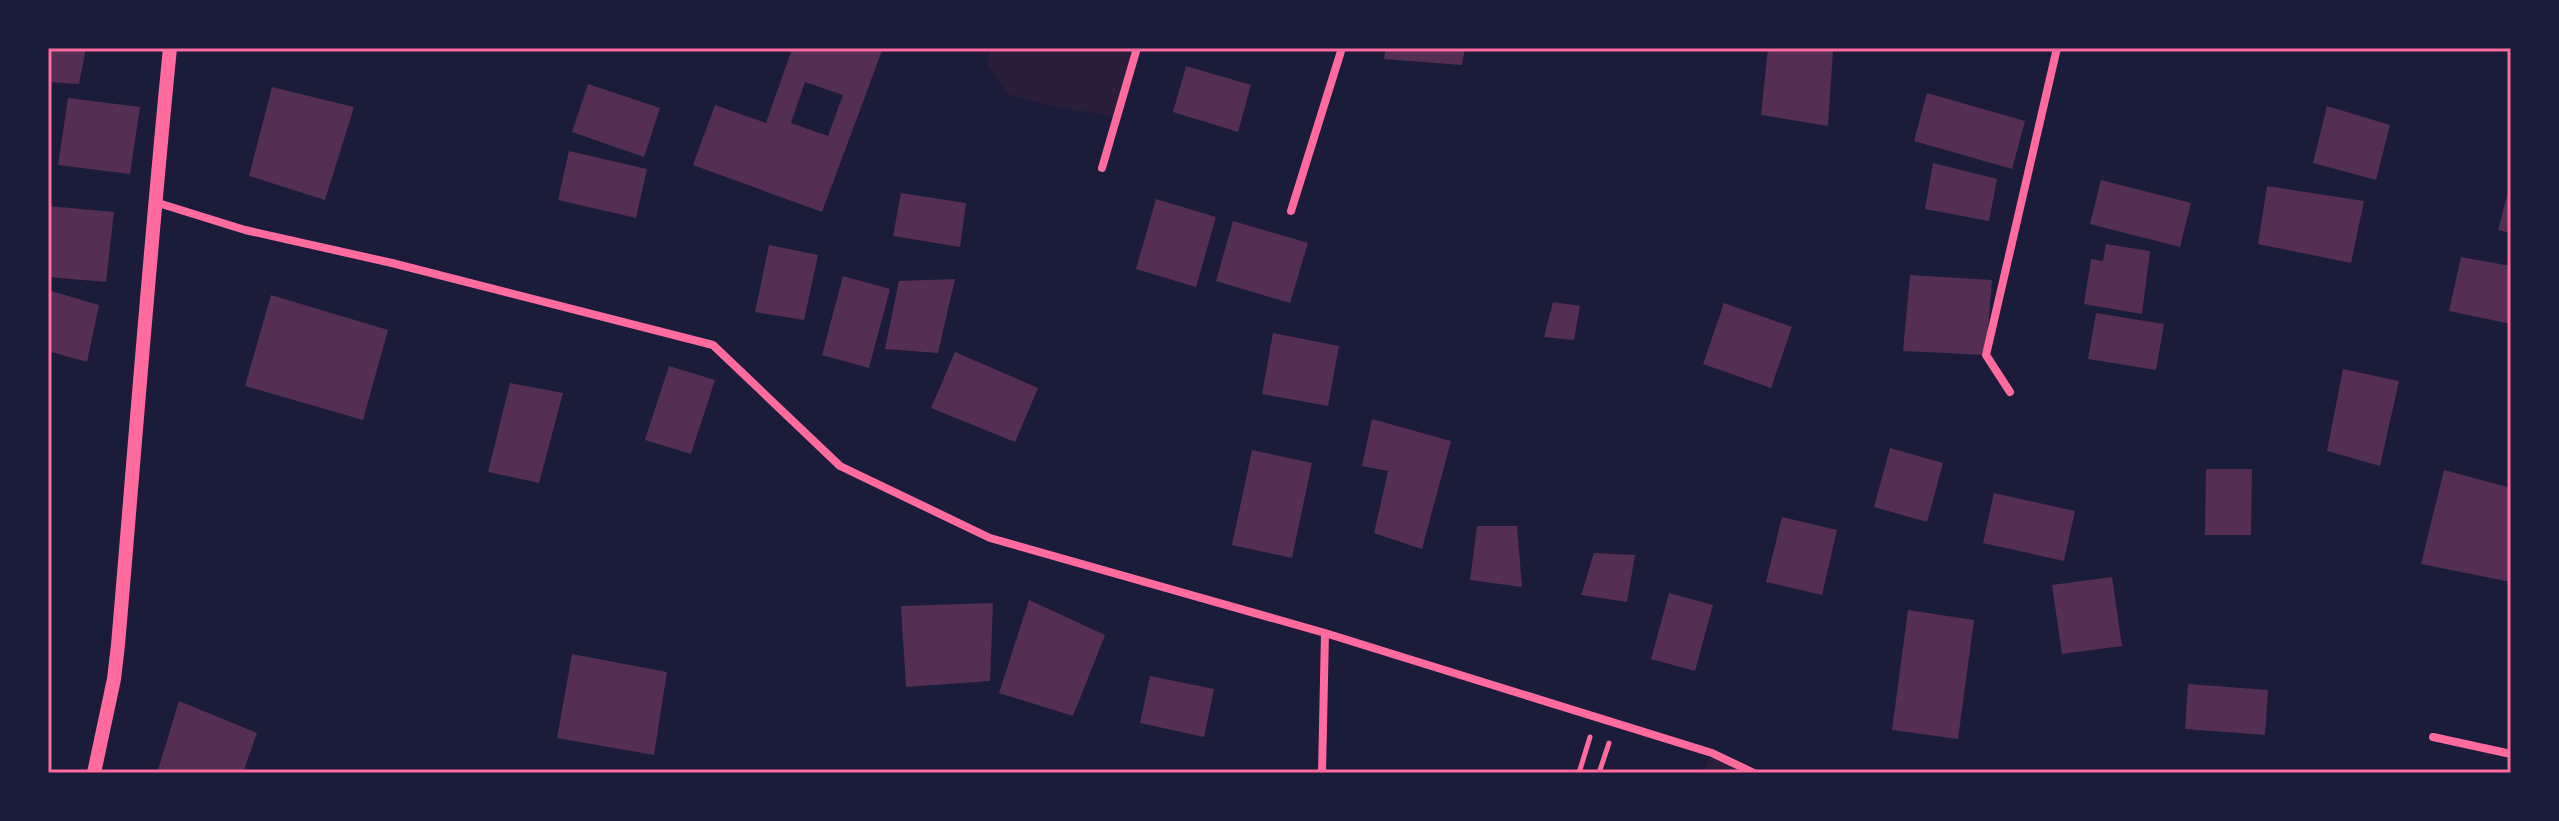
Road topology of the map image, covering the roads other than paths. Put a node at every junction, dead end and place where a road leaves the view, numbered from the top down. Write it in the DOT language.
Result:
graph roads {
  1 [pos="170,48"];
  2 [pos="1137,48"];
  3 [pos="1342,48"];
  4 [pos="2057,48"];
  5 [pos="1102,168"];
  6 [pos="155,202"];
  7 [pos="1291,211"];
  8 [pos="2010,392"];
  9 [pos="1325,633"];
  10 [pos="2433,737"];
  11 [pos="2511,754"];
  12 [pos="94,773"];
  13 [pos="1322,773"];
  14 [pos="1754,773"];
  1 -- 6 [label="street"];
  2 -- 5 [label="street"];
  3 -- 7 [label="street"];
  4 -- 8 [label="street"];
  6 -- 9 [label="street"];
  6 -- 12 [label="street"];
  9 -- 13 [label="street"];
  9 -- 14 [label="street"];
  10 -- 11 [label="street"];
}
